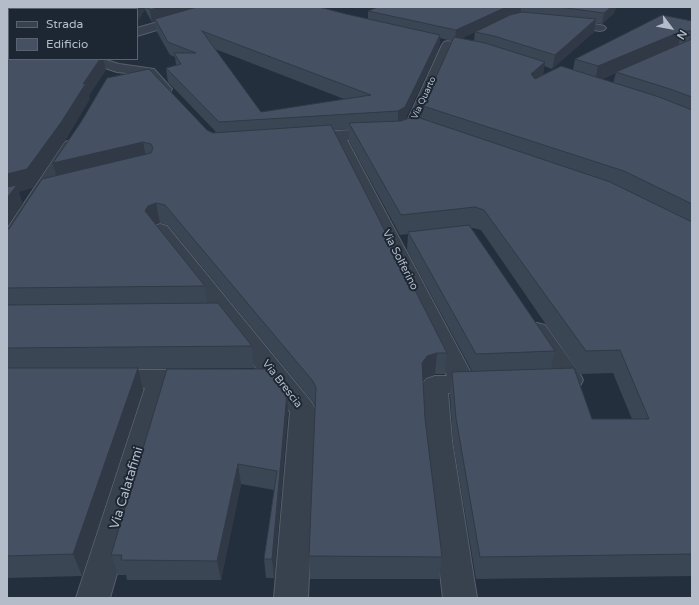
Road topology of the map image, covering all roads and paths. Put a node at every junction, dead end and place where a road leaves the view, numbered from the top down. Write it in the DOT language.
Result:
graph roads {
  1 [pos="222,7"];
  2 [pos="556,22"];
  3 [pos="600,28"];
  4 [pos="138,32"];
  5 [pos="433,41"];
  6 [pos="60,64"];
  7 [pos="175,100"];
  8 [pos="79,132"];
  9 [pos="337,136"];
  10 [pos="292,139"];
  11 [pos="60,189"];
  12 [pos="38,194"];
  13 [pos="13,200"];
  14 [pos="160,230"];
  15 [pos="414,242"];
  16 [pos="7,244"];
  17 [pos="392,244"];
  18 [pos="527,314"];
  19 [pos="215,378"];
  20 [pos="246,378"];
  21 [pos="277,378"];
  22 [pos="160,379"];
  23 [pos="91,380"];
  24 [pos="548,381"];
  25 [pos="502,383"];
  26 [pos="464,384"];
  27 [pos="93,598"];
  28 [pos="291,598"];
  29 [pos="460,598"];
  1 -- 4 [label="street"];
  2 -- 3 [label="street"];
  5 -- 9 [label="street, Via Quarto"];
  6 -- 7 [label="street"];
  8 -- 12 [label="street"];
  9 -- 10 [label="street, Via Quarto"];
  9 -- 17 [label="street, Via Solferino"];
  11 -- 12 [label="street"];
  12 -- 13 [label="street"];
  12 -- 16 [label="street"];
  14 -- 21 [label="street, Via Brescia"];
  15 -- 17 [label="street"];
  17 -- 26 [label="street, Via Solferino"];
  18 -- 24 [label="street"];
  19 -- 22 [label="street"];
  20 -- 21 [label="street"];
  21 -- 28 [label="street, Via Brescia"];
  22 -- 23 [label="street"];
  22 -- 27 [label="street, Via Calatafimi"];
  25 -- 26 [label="street"];
  26 -- 29 [label="street"];
}
